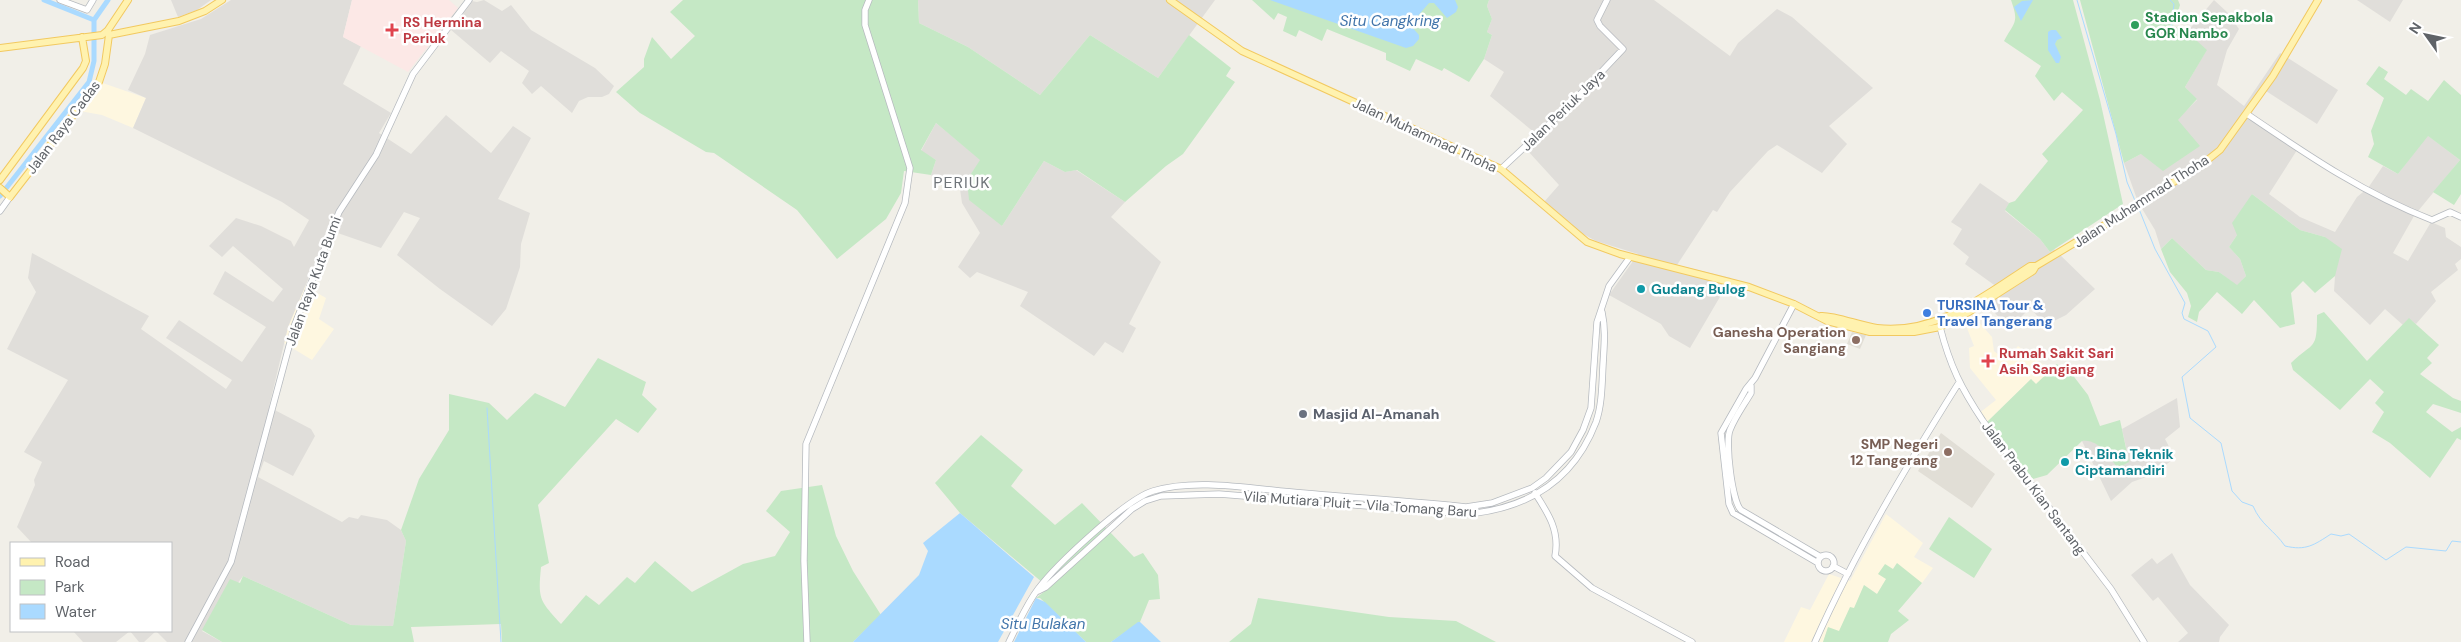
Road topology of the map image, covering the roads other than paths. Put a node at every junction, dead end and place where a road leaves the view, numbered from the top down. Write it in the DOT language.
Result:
graph roads {
  1 [pos="60,0"];
  2 [pos="93,0"];
  3 [pos="128,0"];
  4 [pos="222,0"];
  5 [pos="470,0"];
  6 [pos="869,0"];
  7 [pos="1170,0"];
  8 [pos="1607,0"];
  9 [pos="2318,0"];
  10 [pos="105,35"];
  11 [pos="84,37"];
  12 [pos="0,48"];
  13 [pos="2247,114"];
  14 [pos="1501,169"];
  15 [pos="0,180"];
  16 [pos="0,188"];
  17 [pos="9,195"];
  18 [pos="0,211"];
  19 [pos="2461,217"];
  20 [pos="1630,256"];
  21 [pos="1794,304"];
  22 [pos="1968,310"];
  23 [pos="1601,311"];
  24 [pos="1940,327"];
  25 [pos="1914,329"];
  26 [pos="1958,384"];
  27 [pos="1751,386"];
  28 [pos="1532,488"];
  29 [pos="1141,495"];
  30 [pos="1537,495"];
  31 [pos="1145,501"];
  32 [pos="1108,525"];
  33 [pos="1821,557"];
  34 [pos="1818,564"];
  35 [pos="1833,566"];
  36 [pos="1848,574"];
  37 [pos="188,642"];
  38 [pos="807,642"];
  39 [pos="1009,642"];
  40 [pos="1692,642"];
  41 [pos="1815,642"];
  42 [pos="2144,642"];
  1 -- 2 [label="street"];
  3 -- 10 [label="main road"];
  4 -- 10 [label="main road"];
  5 -- 37 [label="street, Jalan Raya Kuta Bumi"];
  6 -- 38 [label="street"];
  7 -- 14 [label="main road, Jalan Muhammad Thoha"];
  8 -- 14 [label="street, Jalan Periuk Jaya"];
  9 -- 13 [label="main road, Jalan Muhammad Thoha"];
  10 -- 11 [label="main road"];
  10 -- 17 [label="main road, Jalan Raya Cadas"];
  11 -- 12 [label="main road"];
  11 -- 15 [label="main road, Jalan Raya Cadas"];
  13 -- 19 [label="street"];
  13 -- 22 [label="main road, Jalan Muhammad Thoha"];
  14 -- 20 [label="main road, Jalan Muhammad Thoha"];
  16 -- 17 [label="main road"];
  17 -- 18 [label="street, Jalan Raya Cadas"];
  20 -- 21 [label="main road, Jalan Muhammad Thoha"];
  20 -- 23 [label="street, Vila Mutiara Pluit - Vila Tomang Baru"];
  21 -- 25 [label="main road, Jalan Muhammad Thoha"];
  21 -- 27 [label="street"];
  22 -- 24 [label="main road, Jalan Muhammad Thoha"];
  22 -- 25 [label="main road, Jalan Muhammad Thoha"];
  23 -- 28 [label="street, Vila Mutiara Pluit - Vila Tomang Baru"];
  23 -- 30 [label="street, Vila Mutiara Pluit - Vila Tomang Baru"];
  24 -- 25 [label="main road, Jalan Muhammad Thoha"];
  24 -- 26 [label="street, Jalan Prabu Kian Santang"];
  26 -- 36 [label="street"];
  26 -- 42 [label="street, Jalan Prabu Kian Santang"];
  27 -- 33 [label="street"];
  27 -- 34 [label="street"];
  28 -- 29 [label="street, Vila Mutiara Pluit - Vila Tomang Baru"];
  28 -- 30 [label="street"];
  29 -- 31 [label="street"];
  29 -- 32 [label="street, Vila Mutiara Pluit - Vila Tomang Baru"];
  30 -- 31 [label="street, Vila Mutiara Pluit - Vila Tomang Baru"];
  30 -- 40 [label="street"];
  31 -- 32 [label="street, Vila Mutiara Pluit - Vila Tomang Baru"];
  32 -- 39 [label="street, Vila Mutiara Pluit - Vila Tomang Baru"];
  33 -- 34 [label="street"];
  33 -- 35 [label="street"];
  34 -- 35 [label="street"];
  35 -- 36 [label="street"];
  36 -- 41 [label="street"];
}
